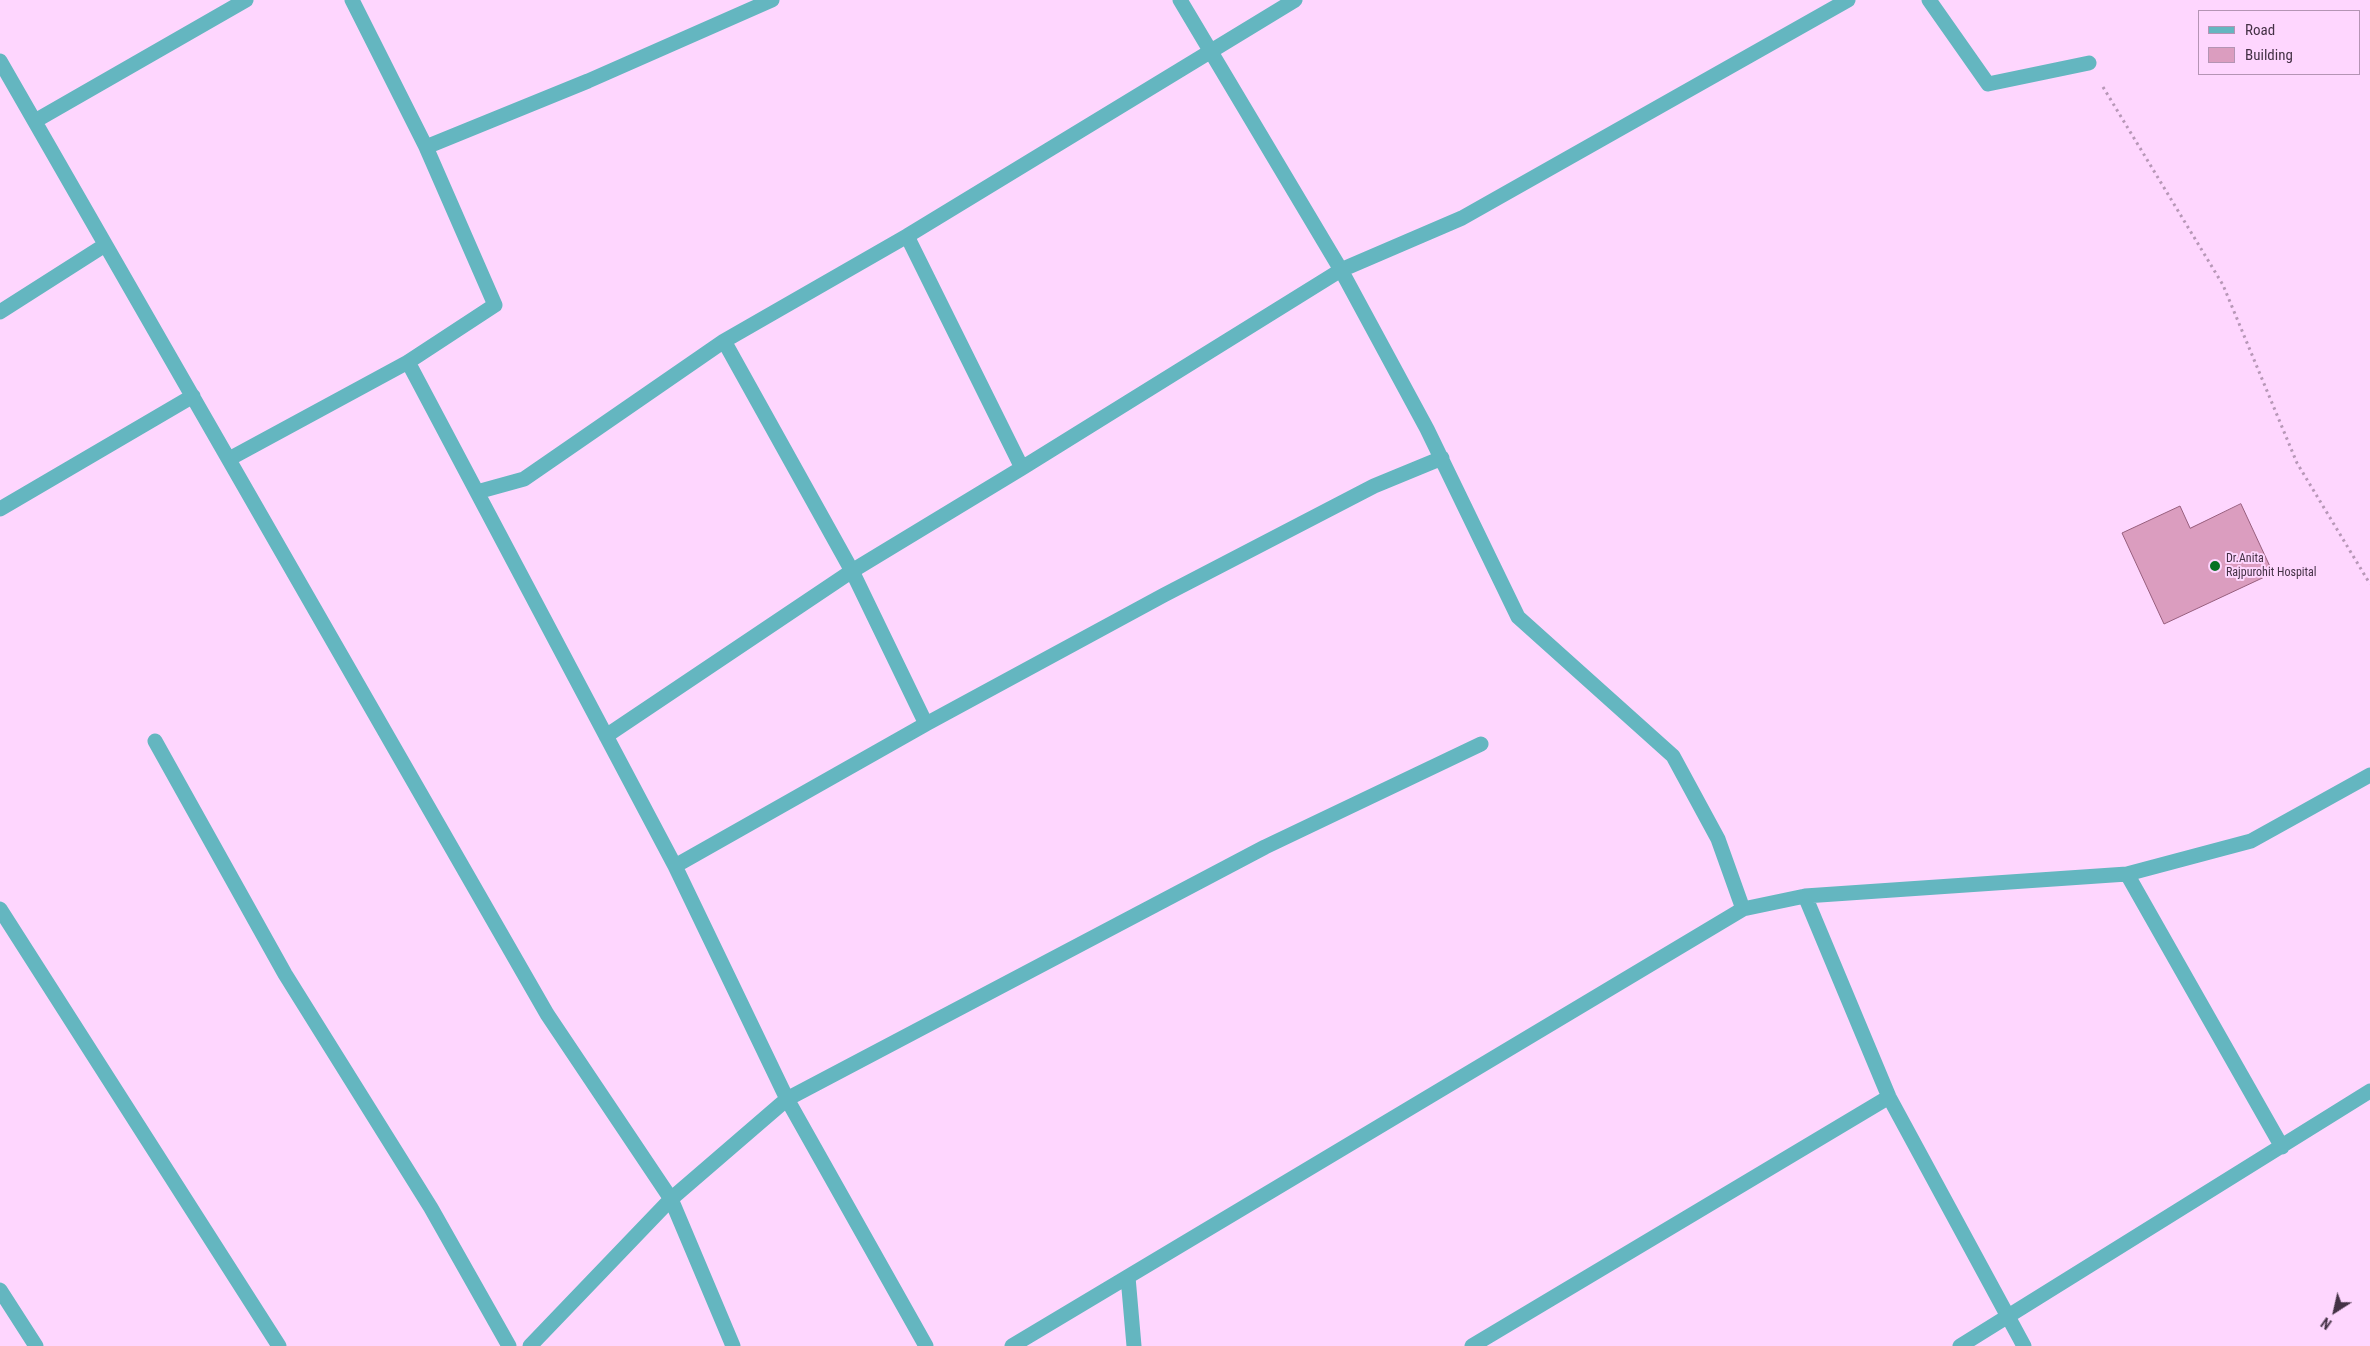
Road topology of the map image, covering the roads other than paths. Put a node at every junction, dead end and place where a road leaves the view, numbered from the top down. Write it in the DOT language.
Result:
graph roads {
  1 [pos="246,0"];
  2 [pos="352,0"];
  3 [pos="772,0"];
  4 [pos="1180,0"];
  5 [pos="1296,0"];
  6 [pos="1848,0"];
  7 [pos="1929,0"];
  8 [pos="1211,51"];
  9 [pos="0,61"];
  10 [pos="2088,63"];
  11 [pos="34,121"];
  12 [pos="426,147"];
  13 [pos="907,236"];
  14 [pos="105,245"];
  15 [pos="1341,270"];
  16 [pos="0,312"];
  17 [pos="724,341"];
  18 [pos="408,362"];
  19 [pos="193,396"];
  20 [pos="1442,458"];
  21 [pos="229,460"];
  22 [pos="1022,468"];
  23 [pos="477,492"];
  24 [pos="0,509"];
  25 [pos="852,571"];
  26 [pos="926,724"];
  27 [pos="606,736"];
  28 [pos="155,741"];
  29 [pos="1481,744"];
  30 [pos="2370,775"];
  31 [pos="676,866"];
  32 [pos="2127,874"];
  33 [pos="1805,896"];
  34 [pos="0,909"];
  35 [pos="1743,909"];
  36 [pos="2370,1090"];
  37 [pos="1888,1097"];
  38 [pos="787,1099"];
  39 [pos="2282,1147"];
  40 [pos="670,1199"];
  41 [pos="1128,1276"];
  42 [pos="0,1290"];
  43 [pos="2008,1318"];
  44 [pos="36,1346"];
  45 [pos="279,1346"];
  46 [pos="509,1346"];
  47 [pos="530,1346"];
  48 [pos="733,1346"];
  49 [pos="926,1346"];
  50 [pos="1012,1346"];
  51 [pos="1134,1346"];
  52 [pos="1472,1346"];
  53 [pos="1960,1346"];
  54 [pos="2024,1346"];
  1 -- 11 [label="street"];
  2 -- 12 [label="street"];
  3 -- 12 [label="street"];
  4 -- 8 [label="street"];
  5 -- 8 [label="street"];
  6 -- 15 [label="street"];
  7 -- 10 [label="street"];
  8 -- 13 [label="street"];
  8 -- 15 [label="street"];
  9 -- 11 [label="street"];
  11 -- 14 [label="street"];
  12 -- 18 [label="street"];
  13 -- 17 [label="street"];
  13 -- 22 [label="street"];
  14 -- 16 [label="street"];
  14 -- 19 [label="street"];
  15 -- 20 [label="street"];
  15 -- 22 [label="street"];
  17 -- 23 [label="street"];
  17 -- 25 [label="street"];
  18 -- 21 [label="street"];
  18 -- 23 [label="street"];
  19 -- 21 [label="street"];
  19 -- 24 [label="street"];
  20 -- 26 [label="street"];
  20 -- 35 [label="street"];
  21 -- 40 [label="street"];
  22 -- 25 [label="street"];
  23 -- 27 [label="street"];
  25 -- 26 [label="street"];
  25 -- 27 [label="street"];
  26 -- 31 [label="street"];
  27 -- 31 [label="street"];
  28 -- 46 [label="street"];
  29 -- 38 [label="street"];
  30 -- 32 [label="street"];
  31 -- 38 [label="street"];
  32 -- 33 [label="street"];
  32 -- 39 [label="street"];
  33 -- 35 [label="street"];
  33 -- 37 [label="street"];
  34 -- 45 [label="street"];
  35 -- 41 [label="street"];
  36 -- 39 [label="street"];
  37 -- 43 [label="street"];
  37 -- 52 [label="street"];
  38 -- 40 [label="street"];
  38 -- 49 [label="street"];
  39 -- 43 [label="street"];
  40 -- 47 [label="street"];
  40 -- 48 [label="street"];
  41 -- 50 [label="street"];
  41 -- 51 [label="street"];
  42 -- 44 [label="street"];
  43 -- 53 [label="street"];
  43 -- 54 [label="street"];
}
